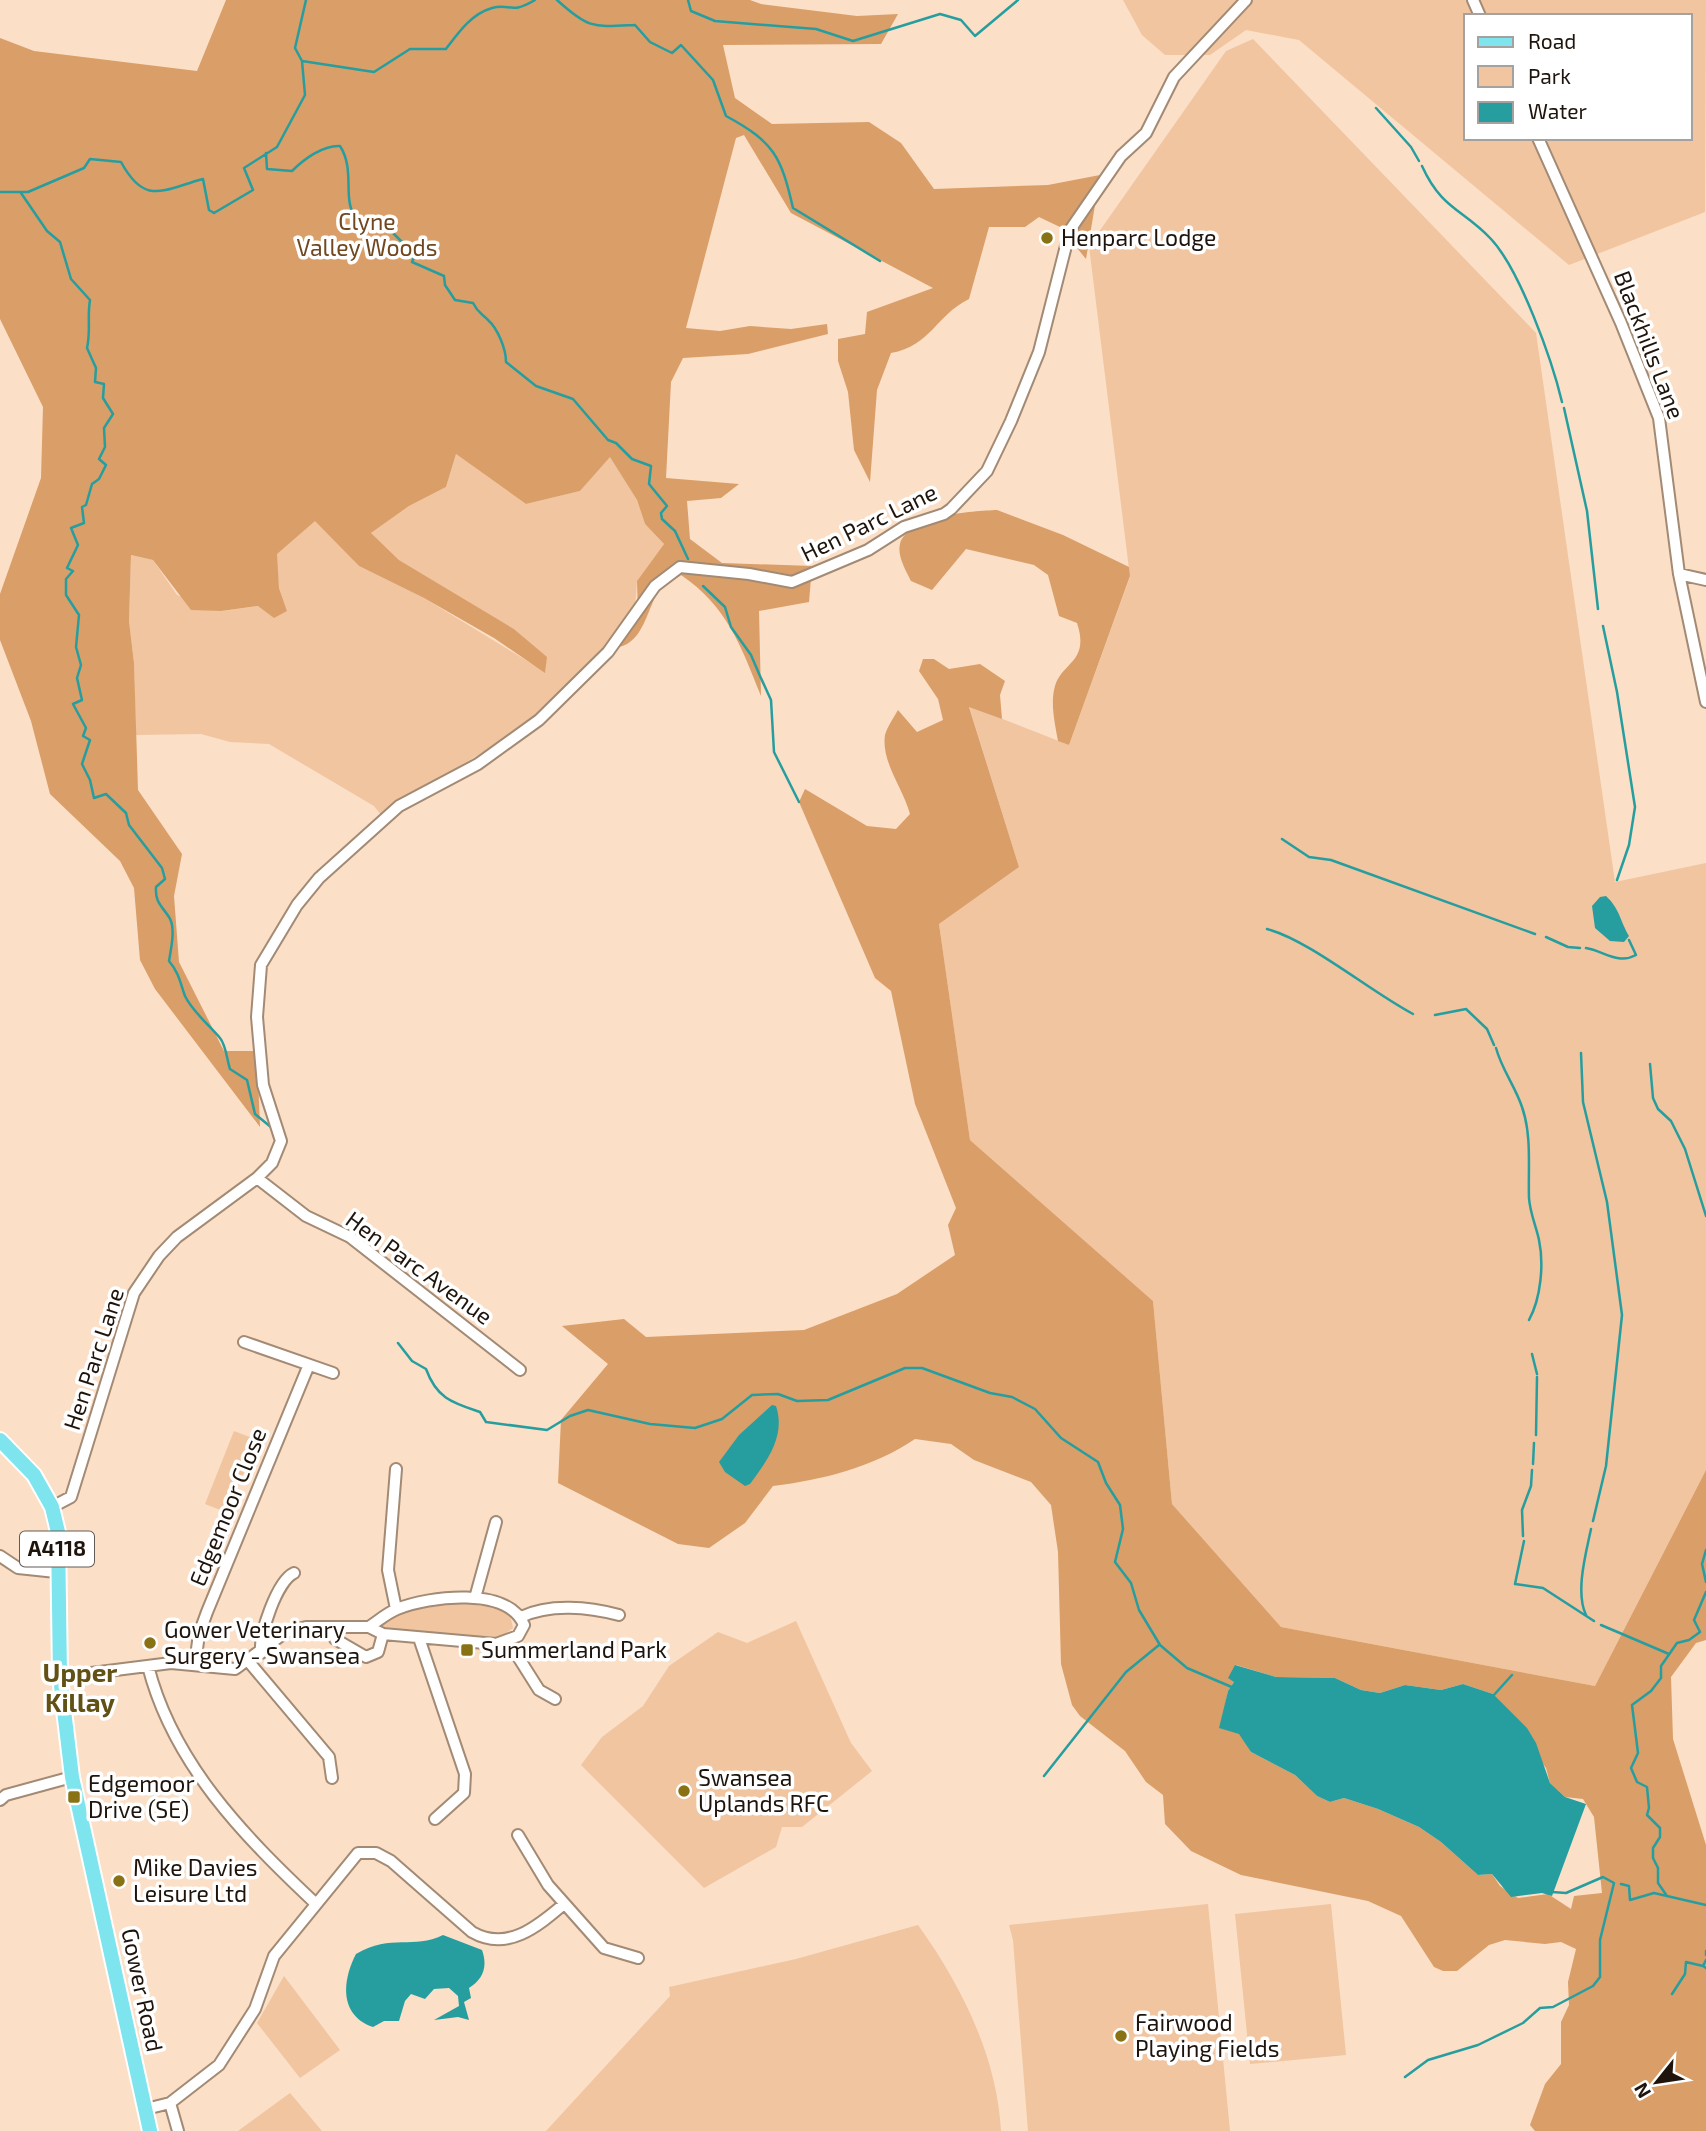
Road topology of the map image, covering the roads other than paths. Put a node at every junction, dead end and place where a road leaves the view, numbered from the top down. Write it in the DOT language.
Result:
graph roads {
  1 [pos="1246,0"];
  2 [pos="1539,140"];
  3 [pos="1679,575"];
  4 [pos="1706,580"];
  5 [pos="1706,702"];
  6 [pos="257,1178"];
  7 [pos="244,1342"];
  8 [pos="308,1367"];
  9 [pos="520,1370"];
  10 [pos="333,1373"];
  11 [pos="0,1440"];
  12 [pos="396,1469"];
  13 [pos="52,1507"];
  14 [pos="496,1522"];
  15 [pos="0,1556"];
  16 [pos="56,1572"];
  17 [pos="294,1573"];
  18 [pos="475,1598"];
  19 [pos="396,1609"];
  20 [pos="619,1615"];
  21 [pos="521,1617"];
  22 [pos="334,1627"];
  23 [pos="369,1627"];
  24 [pos="383,1634"];
  25 [pos="419,1638"];
  26 [pos="508,1641"];
  27 [pos="261,1653"];
  28 [pos="249,1662"];
  29 [pos="195,1664"];
  30 [pos="148,1666"];
  31 [pos="60,1677"];
  32 [pos="555,1699"];
  33 [pos="72,1777"];
  34 [pos="332,1778"];
  35 [pos="0,1800"];
  36 [pos="435,1819"];
  37 [pos="518,1835"];
  38 [pos="315,1903"];
  39 [pos="564,1904"];
  40 [pos="638,1958"];
  41 [pos="170,2103"];
  42 [pos="146,2109"];
  43 [pos="150,2131"];
  44 [pos="177,2131"];
  1 -- 6 [label="street, Hen Parc Lane"];
  2 -- 3 [label="street, Blackhills Lane"];
  3 -- 4 [label="street"];
  3 -- 5 [label="street, Blackhills Lane"];
  6 -- 9 [label="street, Hen Parc Avenue"];
  6 -- 13 [label="street, Hen Parc Lane"];
  7 -- 8 [label="street"];
  8 -- 10 [label="street"];
  8 -- 29 [label="street, Edgemoor Close"];
  11 -- 13 [label="main road, Gower Road / A4118"];
  12 -- 19 [label="street"];
  13 -- 16 [label="main road, Gower Road / A4118"];
  14 -- 18 [label="street"];
  15 -- 16 [label="street"];
  16 -- 31 [label="main road, Gower Road / A4118"];
  17 -- 27 [label="street"];
  18 -- 19 [label="street"];
  18 -- 21 [label="street"];
  19 -- 23 [label="street"];
  20 -- 21 [label="street"];
  21 -- 26 [label="street"];
  22 -- 23 [label="street"];
  22 -- 24 [label="street"];
  22 -- 27 [label="street"];
  23 -- 24 [label="street"];
  24 -- 25 [label="street"];
  25 -- 26 [label="street"];
  25 -- 36 [label="street"];
  26 -- 32 [label="street"];
  27 -- 28 [label="street"];
  28 -- 29 [label="street"];
  28 -- 34 [label="street"];
  29 -- 30 [label="street"];
  30 -- 31 [label="street"];
  30 -- 38 [label="street"];
  31 -- 33 [label="main road, Gower Road / A4118"];
  33 -- 35 [label="street"];
  33 -- 42 [label="main road, Gower Road / A4118"];
  37 -- 39 [label="street"];
  38 -- 39 [label="street"];
  38 -- 41 [label="street"];
  39 -- 40 [label="street"];
  41 -- 42 [label="street"];
  41 -- 44 [label="street"];
  42 -- 43 [label="main road, A4118"];
}
